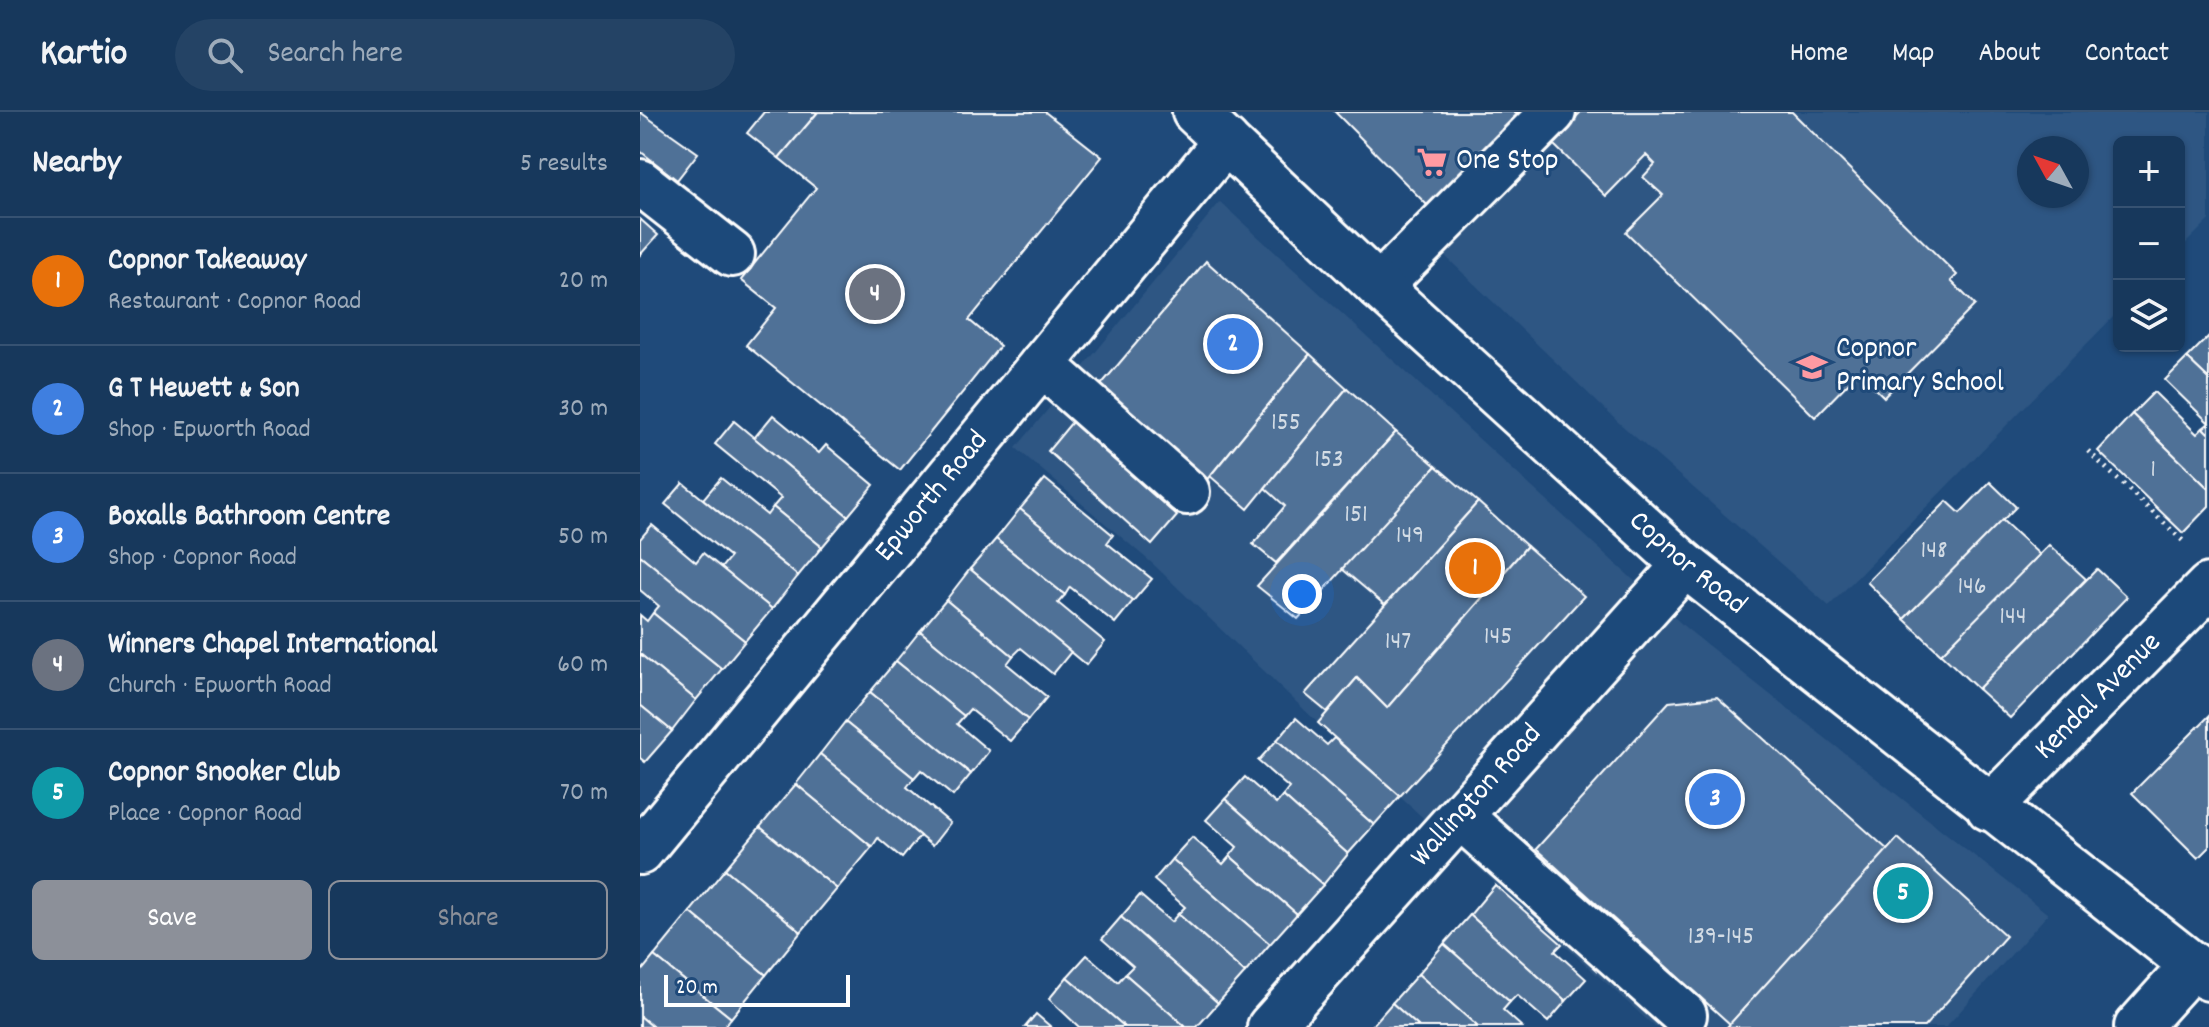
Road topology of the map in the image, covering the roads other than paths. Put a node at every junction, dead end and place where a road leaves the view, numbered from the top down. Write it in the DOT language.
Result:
graph roads {
  1 [pos="1553,112"];
  2 [pos="1211,126"];
  3 [pos="640,182"];
  4 [pos="732,254"];
  5 [pos="1379,287"];
  6 [pos="1042,364"];
  7 [pos="1187,492"];
  8 [pos="1685,565"];
  9 [pos="2209,586"];
  10 [pos="1989,808"];
  11 [pos="1460,816"];
  12 [pos="640,852"];
  13 [pos="2201,972"];
  14 [pos="1684,1015"];
  15 [pos="1270,1027"];
  16 [pos="2137,1027"];
  1 -- 5 [label="street"];
  2 -- 5 [label="street, Copnor Road"];
  2 -- 6 [label="street, Epworth Road"];
  3 -- 4 [label="street"];
  5 -- 8 [label="street, Copnor Road"];
  6 -- 7 [label="street"];
  6 -- 12 [label="street, Epworth Road"];
  8 -- 10 [label="street, Copnor Road"];
  8 -- 11 [label="street, Wallington Road"];
  9 -- 10 [label="street, Kendal Avenue"];
  10 -- 13 [label="street, Copnor Road"];
  11 -- 14 [label="street"];
  11 -- 15 [label="street, Wallington Road"];
  13 -- 16 [label="street"];
}
